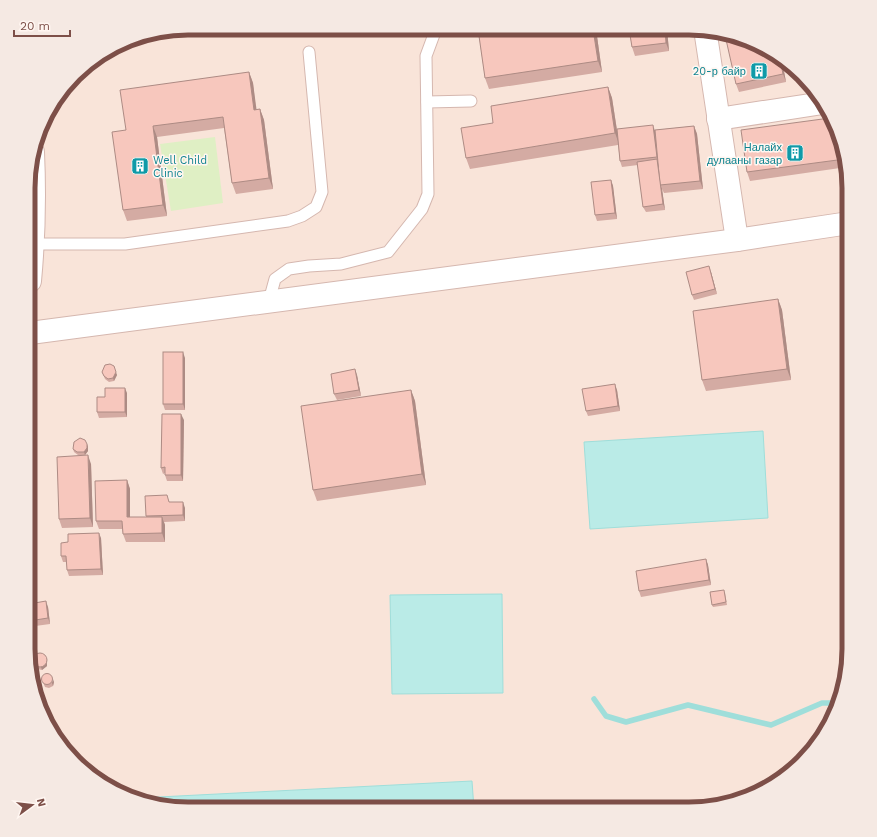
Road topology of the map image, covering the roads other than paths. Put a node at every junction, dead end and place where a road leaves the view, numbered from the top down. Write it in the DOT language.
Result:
graph roads {
  1 [pos="434,35"];
  2 [pos="706,36"];
  3 [pos="309,52"];
  4 [pos="471,101"];
  5 [pos="427,102"];
  6 [pos="817,104"];
  7 [pos="718,119"];
  8 [pos="842,224"];
  9 [pos="737,240"];
  10 [pos="35,244"];
  11 [pos="269,302"];
  12 [pos="35,332"];
  1 -- 5 [label="lane"];
  2 -- 7 [label="street"];
  3 -- 10 [label="lane"];
  4 -- 5 [label="lane"];
  5 -- 11 [label="lane"];
  6 -- 7 [label="street"];
  7 -- 9 [label="street"];
  8 -- 9 [label="street"];
  9 -- 11 [label="street"];
  11 -- 12 [label="street"];
}
